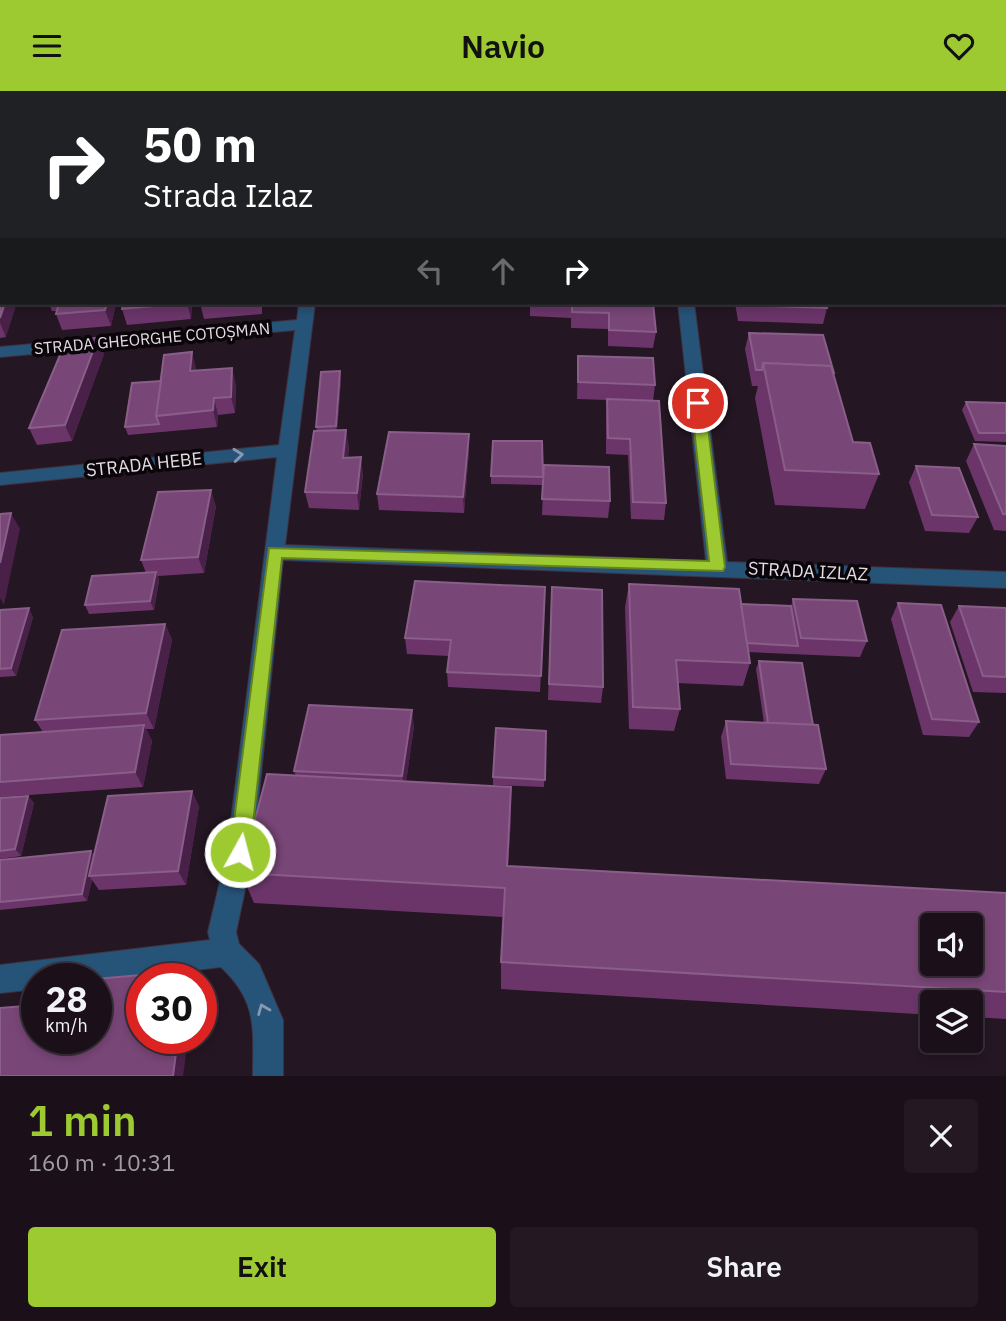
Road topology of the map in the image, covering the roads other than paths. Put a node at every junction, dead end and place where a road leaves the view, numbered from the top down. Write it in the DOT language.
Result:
graph roads {
  1 [pos="307,305"];
  2 [pos="686,305"];
  3 [pos="304,324"];
  4 [pos="0,352"];
  5 [pos="288,450"];
  6 [pos="0,479"];
  7 [pos="274,552"];
  8 [pos="717,567"];
  9 [pos="1006,580"];
  10 [pos="226,952"];
  11 [pos="0,979"];
  12 [pos="268,1076"];
  1 -- 3 [label="street"];
  2 -- 8 [label="street"];
  3 -- 4 [label="street, STRADA GHEORGHE COTOȘMAN"];
  3 -- 5 [label="street"];
  6 -- 5 [label="street, STRADA HEBE, one-way"];
  5 -- 7 [label="street"];
  7 -- 8 [label="street, STRADA IZLAZ"];
  7 -- 10 [label="street"];
  8 -- 9 [label="street, STRADA IZLAZ"];
  10 -- 11 [label="street"];
  12 -- 10 [label="street, one-way"];
}
